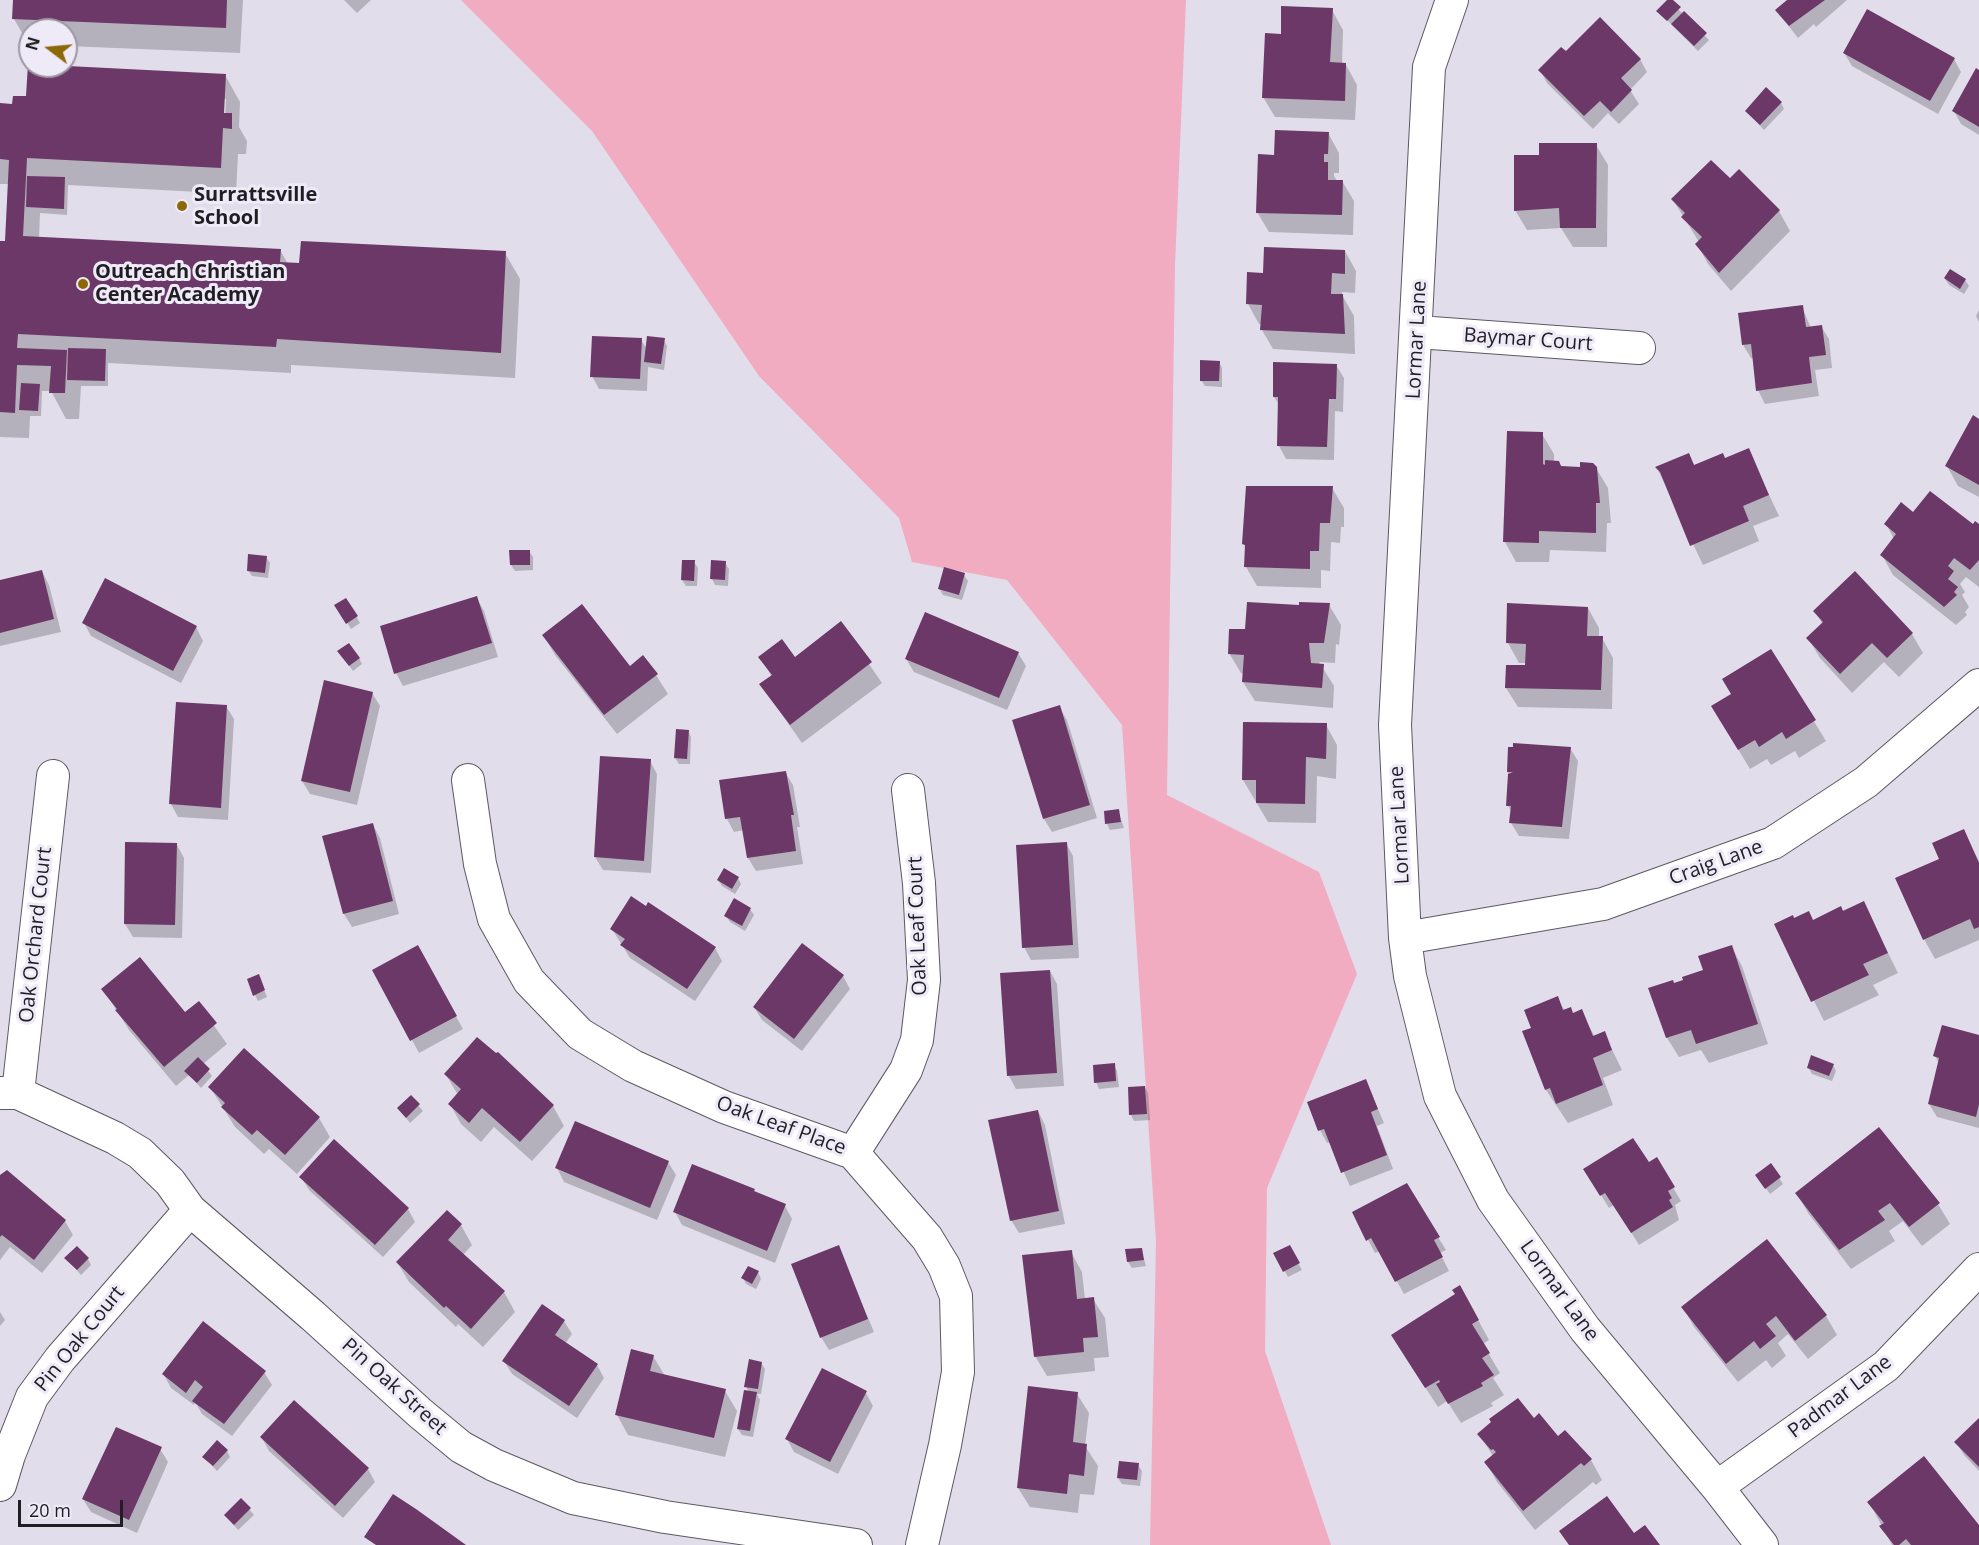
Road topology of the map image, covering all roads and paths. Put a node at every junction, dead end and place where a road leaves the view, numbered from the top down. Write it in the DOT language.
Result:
graph roads {
  1 [pos="1452,0"];
  2 [pos="1418,333"];
  3 [pos="1639,348"];
  4 [pos="1979,685"];
  5 [pos="53,776"];
  6 [pos="468,780"];
  7 [pos="908,790"];
  8 [pos="1405,938"];
  9 [pos="9,1093"];
  10 [pos="853,1152"];
  11 [pos="190,1210"];
  12 [pos="1979,1269"];
  13 [pos="0,1485"];
  14 [pos="1717,1487"];
  15 [pos="856,1545"];
  16 [pos="922,1545"];
  17 [pos="1762,1545"];
  1 -- 2 [label="street, Lormar Lane"];
  2 -- 3 [label="street, Baymar Court"];
  2 -- 8 [label="street, Lormar Lane"];
  4 -- 8 [label="street, Craig Lane"];
  5 -- 9 [label="street, Oak Orchard Court"];
  6 -- 10 [label="street, Oak Leaf Place"];
  7 -- 10 [label="street, Oak Leaf Court"];
  8 -- 14 [label="street, Lormar Lane"];
  9 -- 11 [label="street, Pin Oak Street"];
  10 -- 16 [label="street, Oak Leaf Place"];
  11 -- 13 [label="street, Pin Oak Court"];
  11 -- 15 [label="street, Pin Oak Street"];
  12 -- 14 [label="street, Padmar Lane"];
  14 -- 17 [label="street, Lormar Lane"];
}
